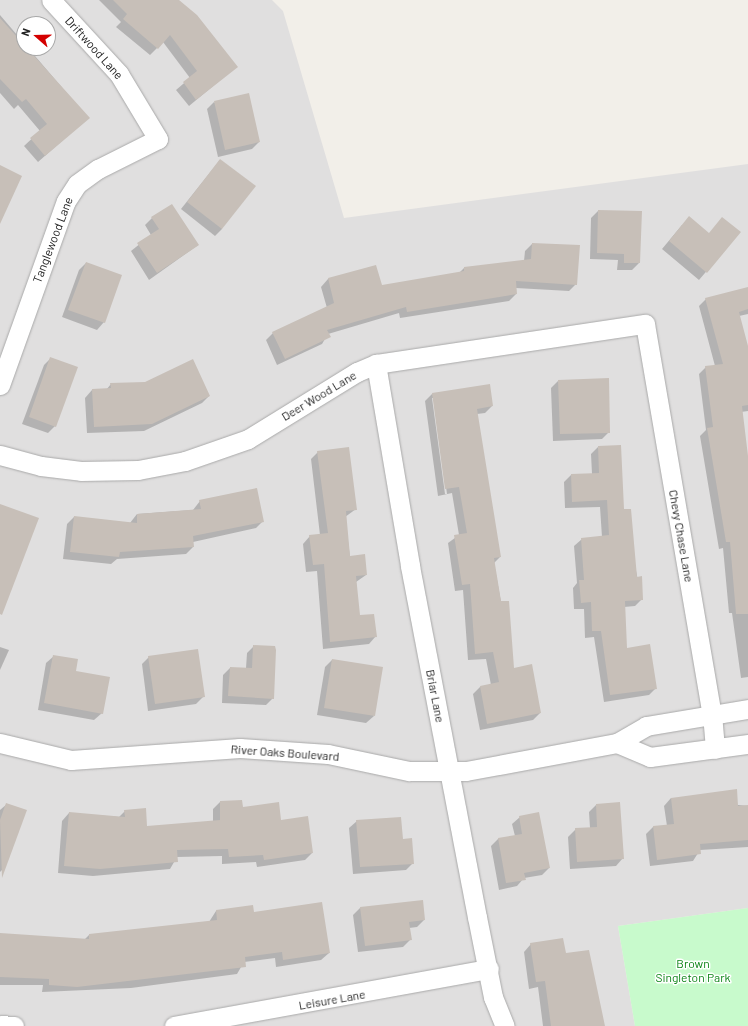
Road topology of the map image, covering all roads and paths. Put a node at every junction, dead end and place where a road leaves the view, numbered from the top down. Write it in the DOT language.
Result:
graph roads {
  1 [pos="51,0"];
  2 [pos="158,139"];
  3 [pos="645,324"];
  4 [pos="376,364"];
  5 [pos="0,386"];
  6 [pos="0,454"];
  7 [pos="748,709"];
  8 [pos="712,714"];
  9 [pos="0,743"];
  10 [pos="617,743"];
  11 [pos="748,744"];
  12 [pos="715,749"];
  13 [pos="450,772"];
  14 [pos="489,969"];
  15 [pos="0,1025"];
  16 [pos="14,1026"];
  17 [pos="174,1026"];
  18 [pos="505,1026"];
  1 -- 2 [label="street, Driftwood Lane"];
  2 -- 5 [label="street, Tanglewood Lane"];
  3 -- 4 [label="street, Deer Wood Lane"];
  3 -- 8 [label="street, Chevy Chase Lane"];
  4 -- 6 [label="street, Deer Wood Lane"];
  4 -- 13 [label="street, Briar Lane"];
  7 -- 8 [label="street, River Oaks Boulevard"];
  8 -- 10 [label="street, River Oaks Boulevard"];
  8 -- 12 [label="street, Chevy Chase Lane"];
  9 -- 13 [label="street, River Oaks Boulevard"];
  10 -- 12 [label="street"];
  10 -- 13 [label="street, River Oaks Boulevard"];
  11 -- 12 [label="street"];
  13 -- 14 [label="street, Briar Lane"];
  14 -- 17 [label="street, Leisure Lane"];
  14 -- 18 [label="street, Briar Lane"];
  15 -- 16 [label="street"];
}
